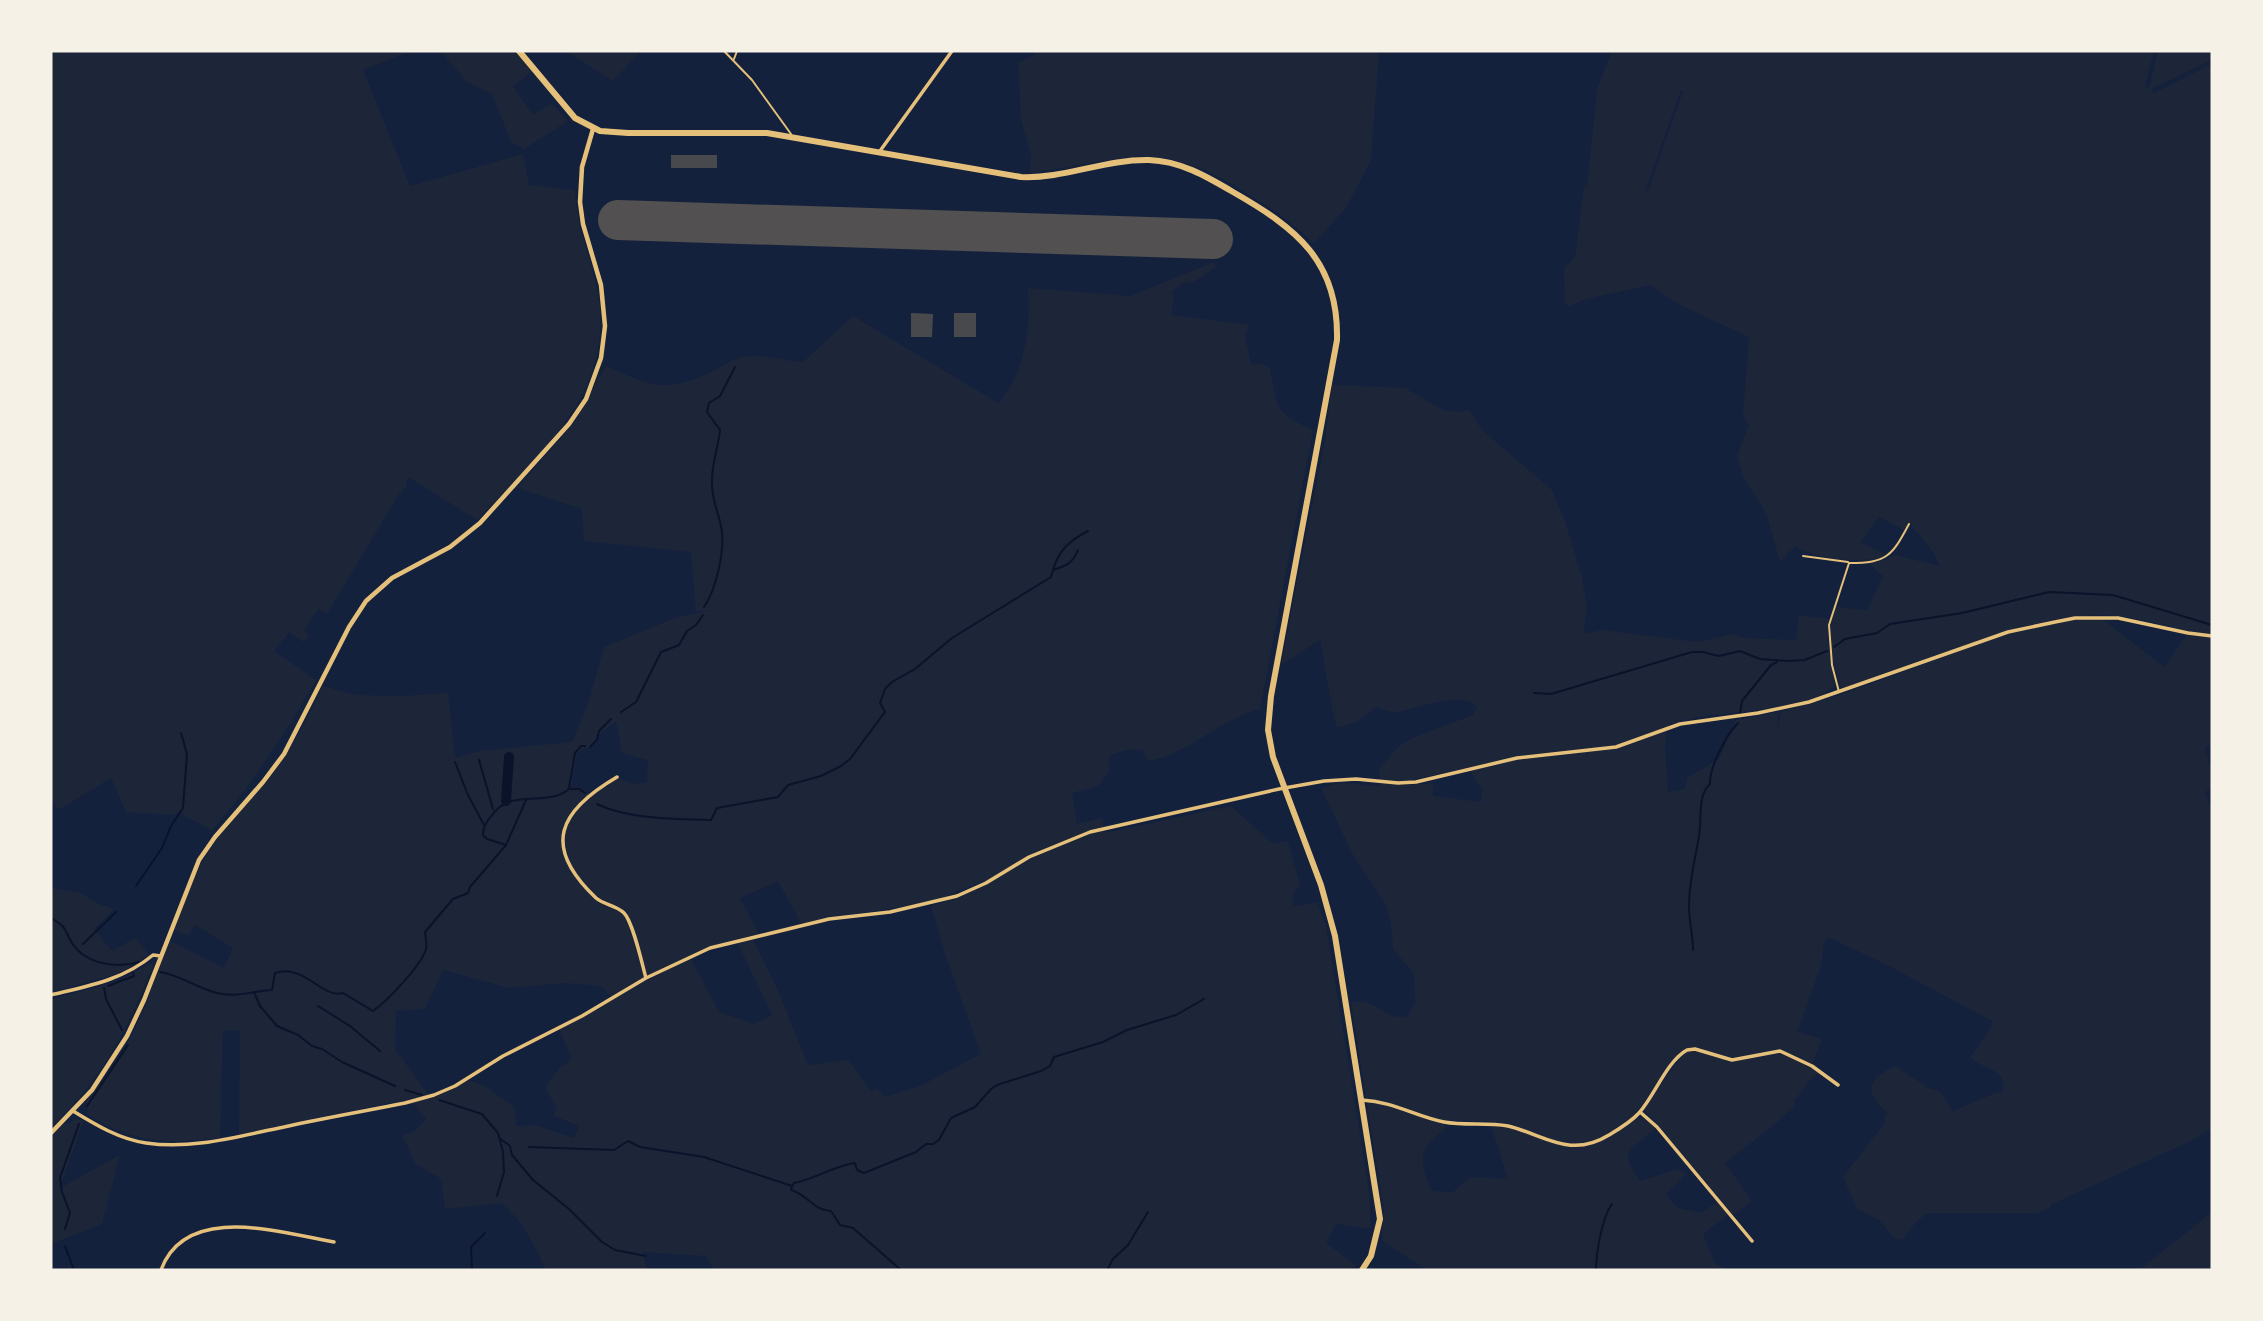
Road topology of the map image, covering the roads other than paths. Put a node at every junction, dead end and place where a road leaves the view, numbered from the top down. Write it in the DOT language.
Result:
graph roads {
  1 [pos="519,51"];
  2 [pos="724,51"];
  3 [pos="737,51"];
  4 [pos="952,51"];
  5 [pos="734,60"];
  6 [pos="593,129"];
  7 [pos="793,137"];
  8 [pos="879,153"];
  9 [pos="1909,524"];
  10 [pos="1803,556"];
  11 [pos="1849,563"];
  12 [pos="2212,636"];
  13 [pos="1839,692"];
  14 [pos="617,777"];
  15 [pos="1283,788"];
  16 [pos="162,956"];
  17 [pos="646,978"];
  18 [pos="51,995"];
  19 [pos="1838,1085"];
  20 [pos="1362,1100"];
  21 [pos="73,1111"];
  22 [pos="1640,1112"];
  23 [pos="51,1133"];
  24 [pos="1752,1241"];
  25 [pos="334,1242"];
  26 [pos="161,1270"];
  27 [pos="1362,1270"];
  1 -- 6 [label="main road"];
  2 -- 5 [label="lane"];
  3 -- 5 [label="lane"];
  4 -- 8 [label="street"];
  5 -- 7 [label="lane"];
  6 -- 7 [label="main road"];
  6 -- 16 [label="street"];
  7 -- 8 [label="main road"];
  8 -- 15 [label="main road"];
  9 -- 11 [label="lane"];
  10 -- 11 [label="lane"];
  11 -- 13 [label="lane"];
  12 -- 13 [label="street"];
  13 -- 15 [label="street"];
  14 -- 17 [label="street"];
  15 -- 17 [label="street"];
  15 -- 20 [label="main road"];
  16 -- 18 [label="street"];
  16 -- 21 [label="street"];
  17 -- 21 [label="street"];
  19 -- 22 [label="street"];
  20 -- 22 [label="street"];
  20 -- 27 [label="main road"];
  21 -- 23 [label="street"];
  22 -- 24 [label="street"];
  25 -- 26 [label="street"];
}
